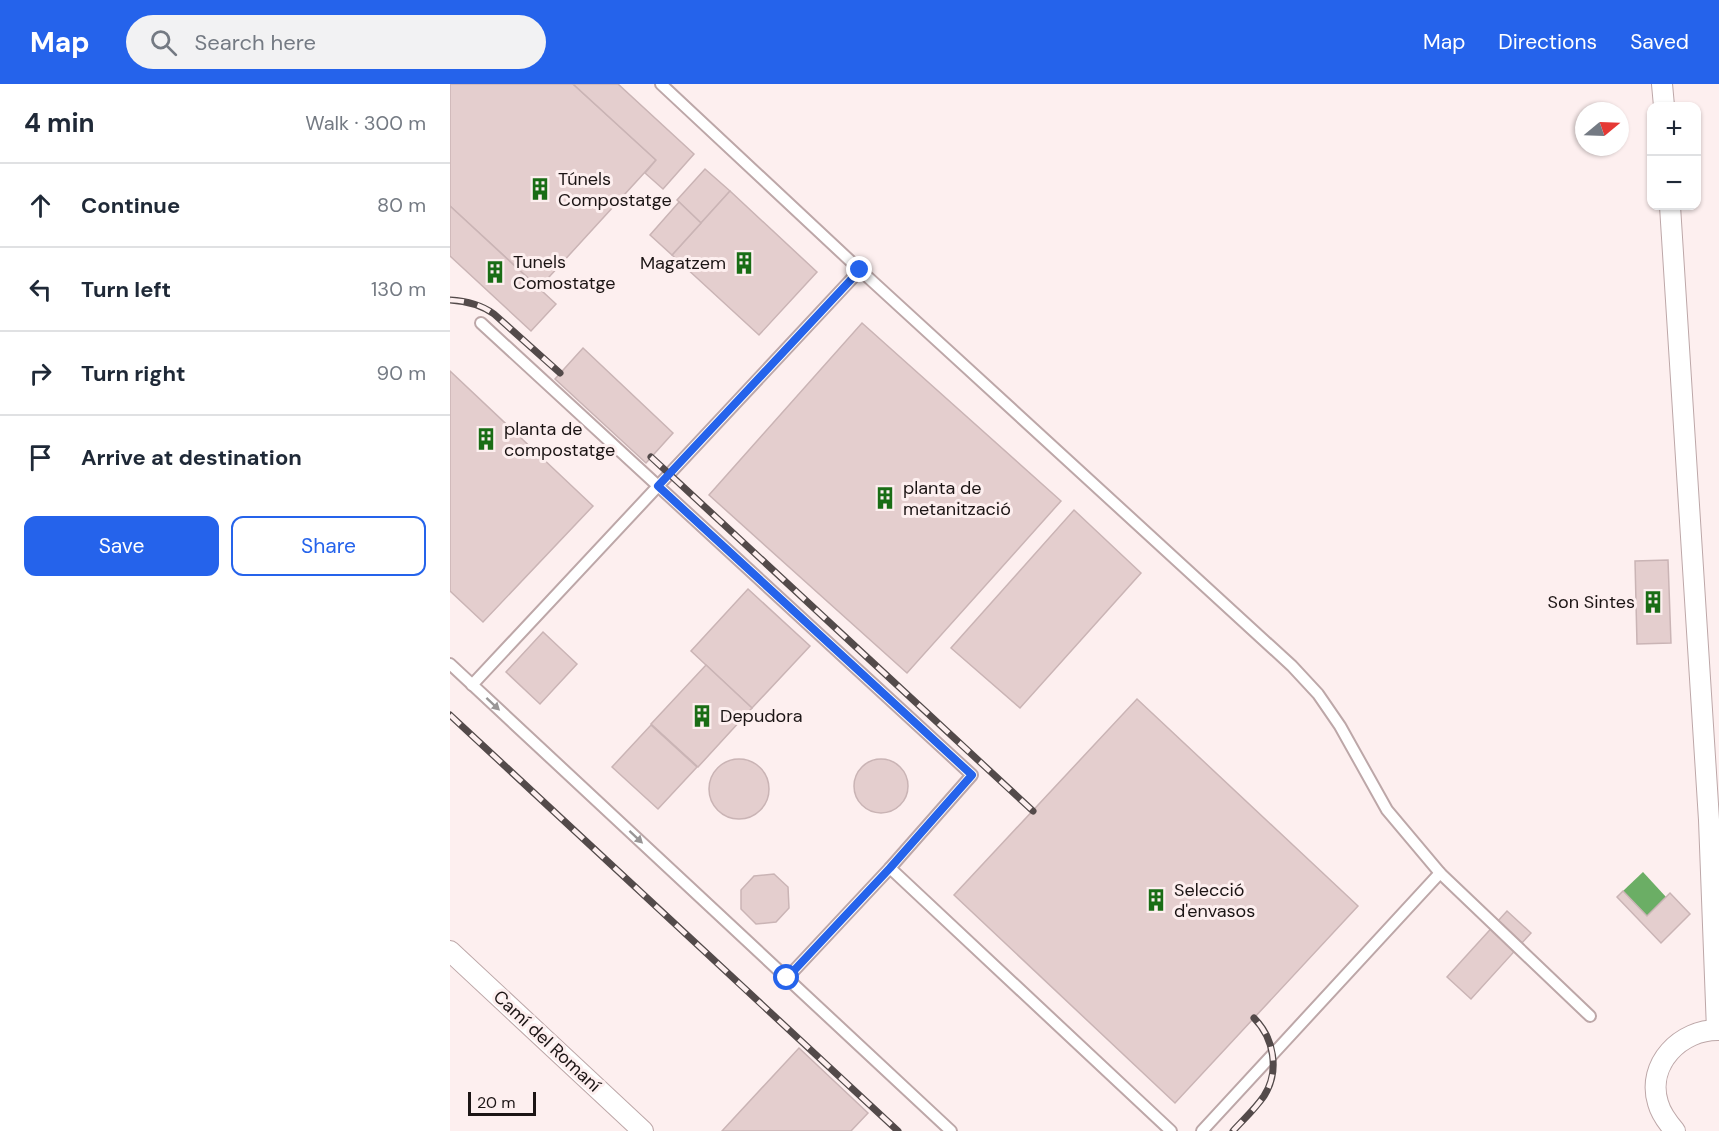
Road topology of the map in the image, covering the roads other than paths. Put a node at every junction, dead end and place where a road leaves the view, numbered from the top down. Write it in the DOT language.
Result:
graph roads {
  1 [pos="661,84"];
  2 [pos="1662,84"];
  3 [pos="1664,102"];
  4 [pos="1670,210"];
  5 [pos="860,270"];
  6 [pos="481,323"];
  7 [pos="658,486"];
  8 [pos="450,664"];
  9 [pos="472,685"];
  10 [pos="890,868"];
  11 [pos="1440,873"];
  12 [pos="450,951"];
  13 [pos="787,978"];
  14 [pos="1590,1016"];
  15 [pos="1718,1030"];
  16 [pos="643,1131"];
  17 [pos="951,1131"];
  18 [pos="1171,1131"];
  19 [pos="1202,1131"];
  20 [pos="1675,1131"];
  1 -- 5 [label="lane"];
  2 -- 3 [label="street"];
  4 -- 15 [label="street"];
  5 -- 7 [label="lane"];
  5 -- 11 [label="lane"];
  6 -- 7 [label="lane"];
  7 -- 9 [label="lane"];
  7 -- 10 [label="lane"];
  8 -- 9 [label="lane"];
  9 -- 13 [label="lane, one-way"];
  10 -- 13 [label="lane"];
  10 -- 18 [label="lane"];
  11 -- 14 [label="lane"];
  11 -- 19 [label="lane"];
  12 -- 16 [label="street, Camí del Romaní"];
  13 -- 17 [label="lane"];
  15 -- 20 [label="street"];
}
